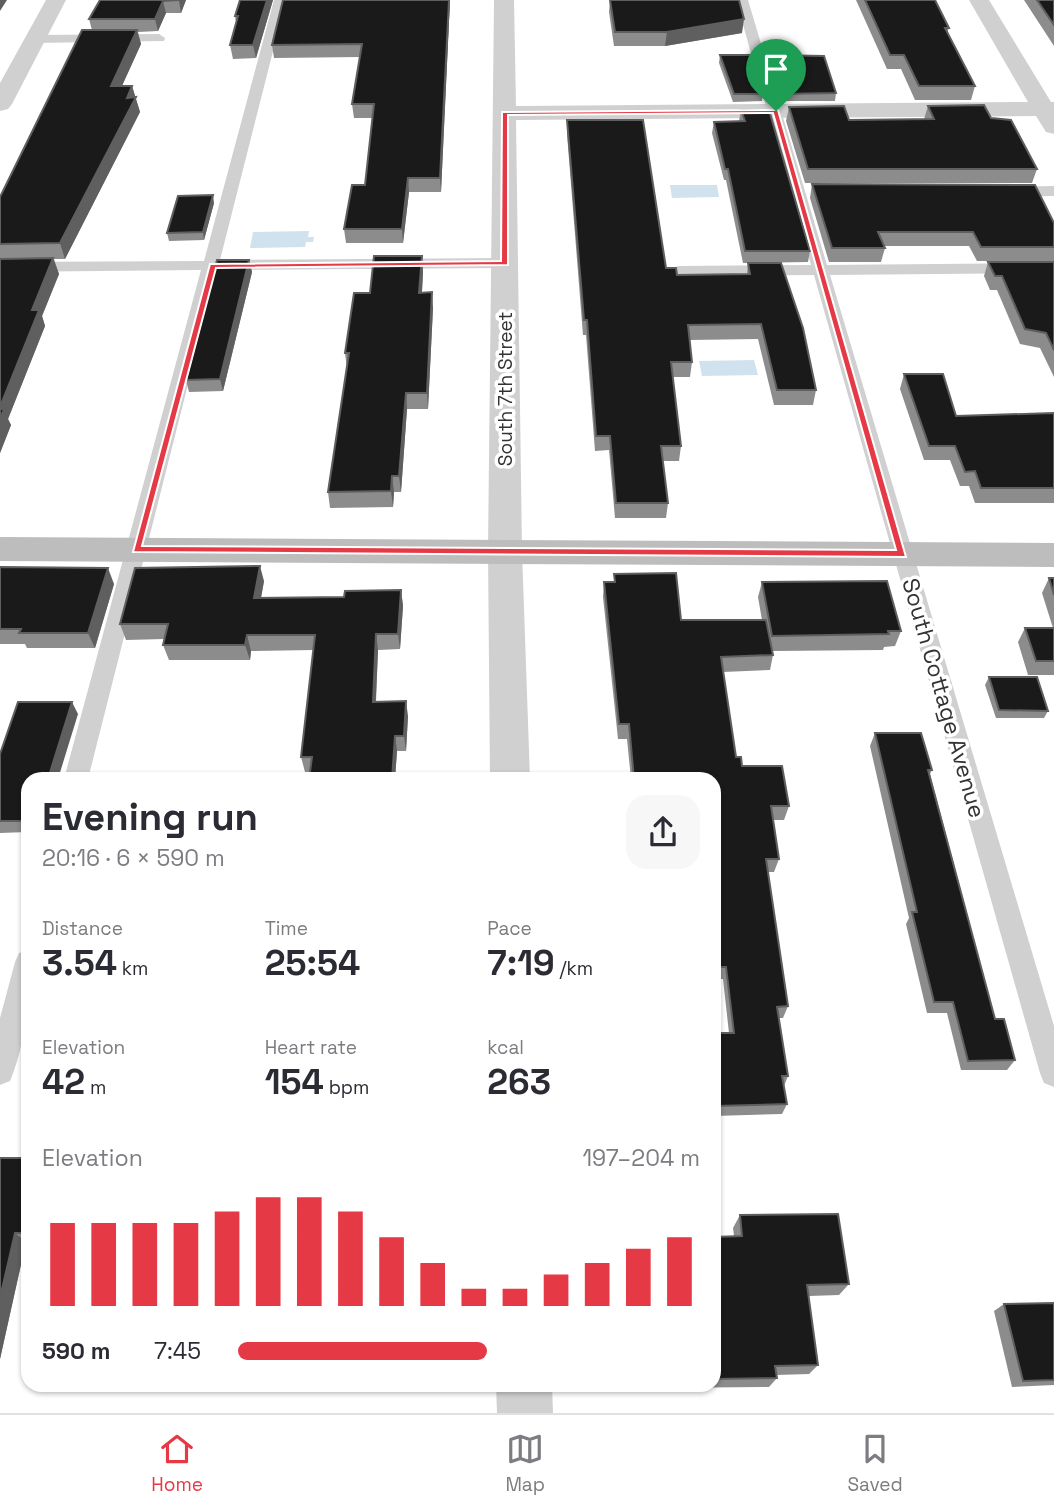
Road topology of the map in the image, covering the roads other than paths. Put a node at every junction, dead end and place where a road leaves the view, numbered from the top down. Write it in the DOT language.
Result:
graph roads {
  1 [pos="56,0"];
  2 [pos="280,0"];
  3 [pos="504,0"];
  4 [pos="742,0"];
  5 [pos="979,0"];
  6 [pos="159,38"];
  7 [pos="35,39"];
  8 [pos="0,104"];
  9 [pos="776,111"];
  10 [pos="504,113"];
  11 [pos="1051,115"];
  12 [pos="1054,191"];
  13 [pos="994,192"];
  14 [pos="505,263"];
  15 [pos="212,266"];
  16 [pos="0,268"];
  17 [pos="1054,268"];
  18 [pos="821,270"];
  19 [pos="678,271"];
  20 [pos="0,549"];
  21 [pos="136,549"];
  22 [pos="505,551"];
  23 [pos="902,554"];
  24 [pos="1054,555"];
  25 [pos="78,772"];
  26 [pos="510,772"];
  27 [pos="21,989"];
  28 [pos="0,1071"];
  29 [pos="1054,1073"];
  30 [pos="524,1392"];
  31 [pos="525,1413"];
  1 -- 7 [label="street"];
  2 -- 15 [label="lane"];
  3 -- 10 [label="street, South 7th Street"];
  4 -- 9 [label="lane, South Cottage Avenue"];
  5 -- 11 [label="street"];
  6 -- 7 [label="lane"];
  7 -- 8 [label="street"];
  9 -- 10 [label="street"];
  9 -- 11 [label="street"];
  9 -- 18 [label="lane, South Cottage Avenue"];
  10 -- 14 [label="street, South 7th Street"];
  12 -- 13 [label="lane"];
  14 -- 15 [label="lane"];
  14 -- 22 [label="street, South 7th Street"];
  15 -- 16 [label="lane"];
  15 -- 21 [label="lane"];
  17 -- 18 [label="lane"];
  18 -- 19 [label="lane"];
  18 -- 23 [label="lane, South Cottage Avenue"];
  20 -- 21 [label="main road"];
  21 -- 22 [label="main road"];
  21 -- 25 [label="lane"];
  22 -- 23 [label="main road"];
  22 -- 26 [label="street, South 7th Street"];
  23 -- 24 [label="main road"];
  23 -- 29 [label="lane, South Cottage Avenue"];
  27 -- 28 [label="lane"];
  30 -- 31 [label="street"];
}
